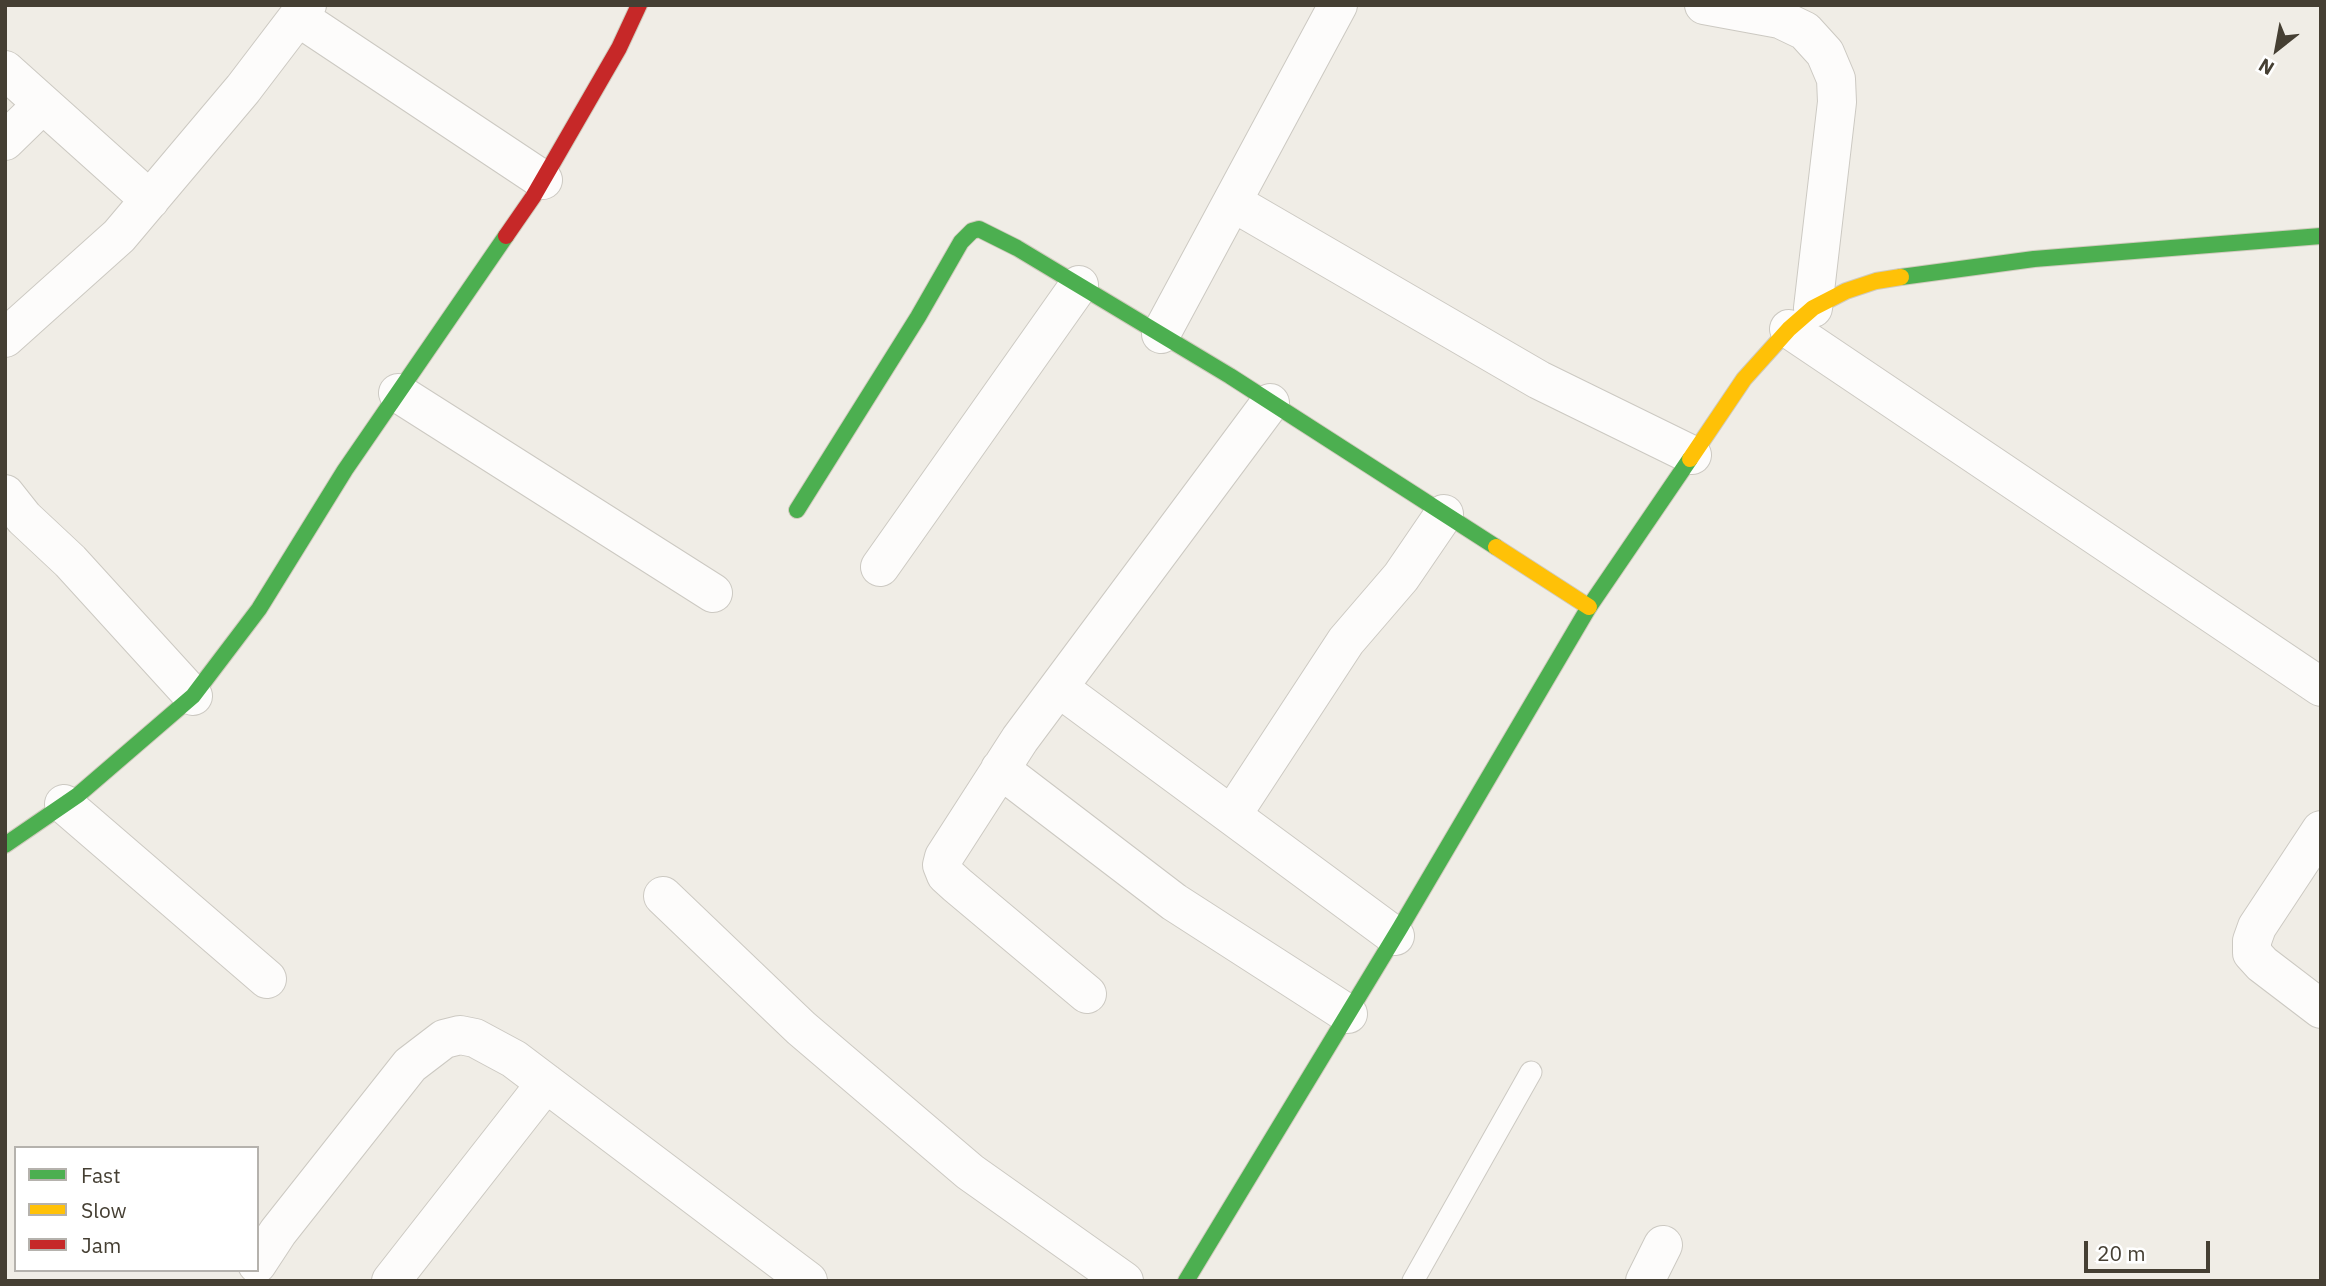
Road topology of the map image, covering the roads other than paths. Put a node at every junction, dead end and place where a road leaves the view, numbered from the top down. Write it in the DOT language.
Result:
graph roads {
  1 [pos="639,5"];
  2 [pos="1338,5"];
  3 [pos="1704,5"];
  4 [pos="302,11"];
  5 [pos="5,70"];
  6 [pos="43,104"];
  7 [pos="5,141"];
  8 [pos="543,180"];
  9 [pos="150,200"];
  10 [pos="1234,203"];
  11 [pos="2321,236"];
  12 [pos="1079,285"];
  13 [pos="1801,318"];
  14 [pos="1161,334"];
  15 [pos="5,338"];
  16 [pos="398,393"];
  17 [pos="1270,402"];
  18 [pos="1692,455"];
  19 [pos="5,494"];
  20 [pos="797,510"];
  21 [pos="1444,514"];
  22 [pos="880,566"];
  23 [pos="713,593"];
  24 [pos="1589,607"];
  25 [pos="2320,686"];
  26 [pos="1059,688"];
  27 [pos="193,696"];
  28 [pos="1000,769"];
  29 [pos="64,804"];
  30 [pos="1232,815"];
  31 [pos="2321,830"];
  32 [pos="5,845"];
  33 [pos="663,896"];
  34 [pos="1395,936"];
  35 [pos="267,979"];
  36 [pos="1087,994"];
  37 [pos="2321,1009"];
  38 [pos="1348,1014"];
  39 [pos="1531,1072"];
  40 [pos="546,1083"];
  41 [pos="1663,1245"];
  42 [pos="259,1261"];
  43 [pos="391,1281"];
  44 [pos="808,1281"];
  45 [pos="1125,1281"];
  46 [pos="1186,1281"];
  47 [pos="1413,1281"];
  48 [pos="1645,1281"];
  1 -- 8 [label="street"];
  2 -- 10 [label="street"];
  3 -- 13 [label="street"];
  4 -- 8 [label="street"];
  4 -- 9 [label="street"];
  5 -- 6 [label="street"];
  6 -- 7 [label="street"];
  6 -- 9 [label="street"];
  8 -- 16 [label="street"];
  9 -- 15 [label="street"];
  10 -- 14 [label="street"];
  10 -- 18 [label="street"];
  11 -- 13 [label="street"];
  12 -- 14 [label="street"];
  12 -- 20 [label="street"];
  12 -- 22 [label="street"];
  13 -- 18 [label="street"];
  13 -- 25 [label="street"];
  14 -- 17 [label="street"];
  16 -- 23 [label="street"];
  16 -- 27 [label="street"];
  17 -- 21 [label="street"];
  17 -- 26 [label="street"];
  18 -- 24 [label="street"];
  19 -- 27 [label="street"];
  21 -- 24 [label="street"];
  21 -- 30 [label="street"];
  24 -- 34 [label="street"];
  26 -- 28 [label="street"];
  26 -- 30 [label="street"];
  27 -- 29 [label="street"];
  28 -- 36 [label="street"];
  28 -- 38 [label="street"];
  29 -- 32 [label="street"];
  29 -- 35 [label="street"];
  30 -- 34 [label="street"];
  31 -- 37 [label="street"];
  33 -- 45 [label="street"];
  34 -- 38 [label="street"];
  38 -- 46 [label="street"];
  39 -- 47 [label="lane"];
  40 -- 42 [label="street"];
  40 -- 43 [label="street"];
  40 -- 44 [label="street"];
  41 -- 48 [label="street"];
}
